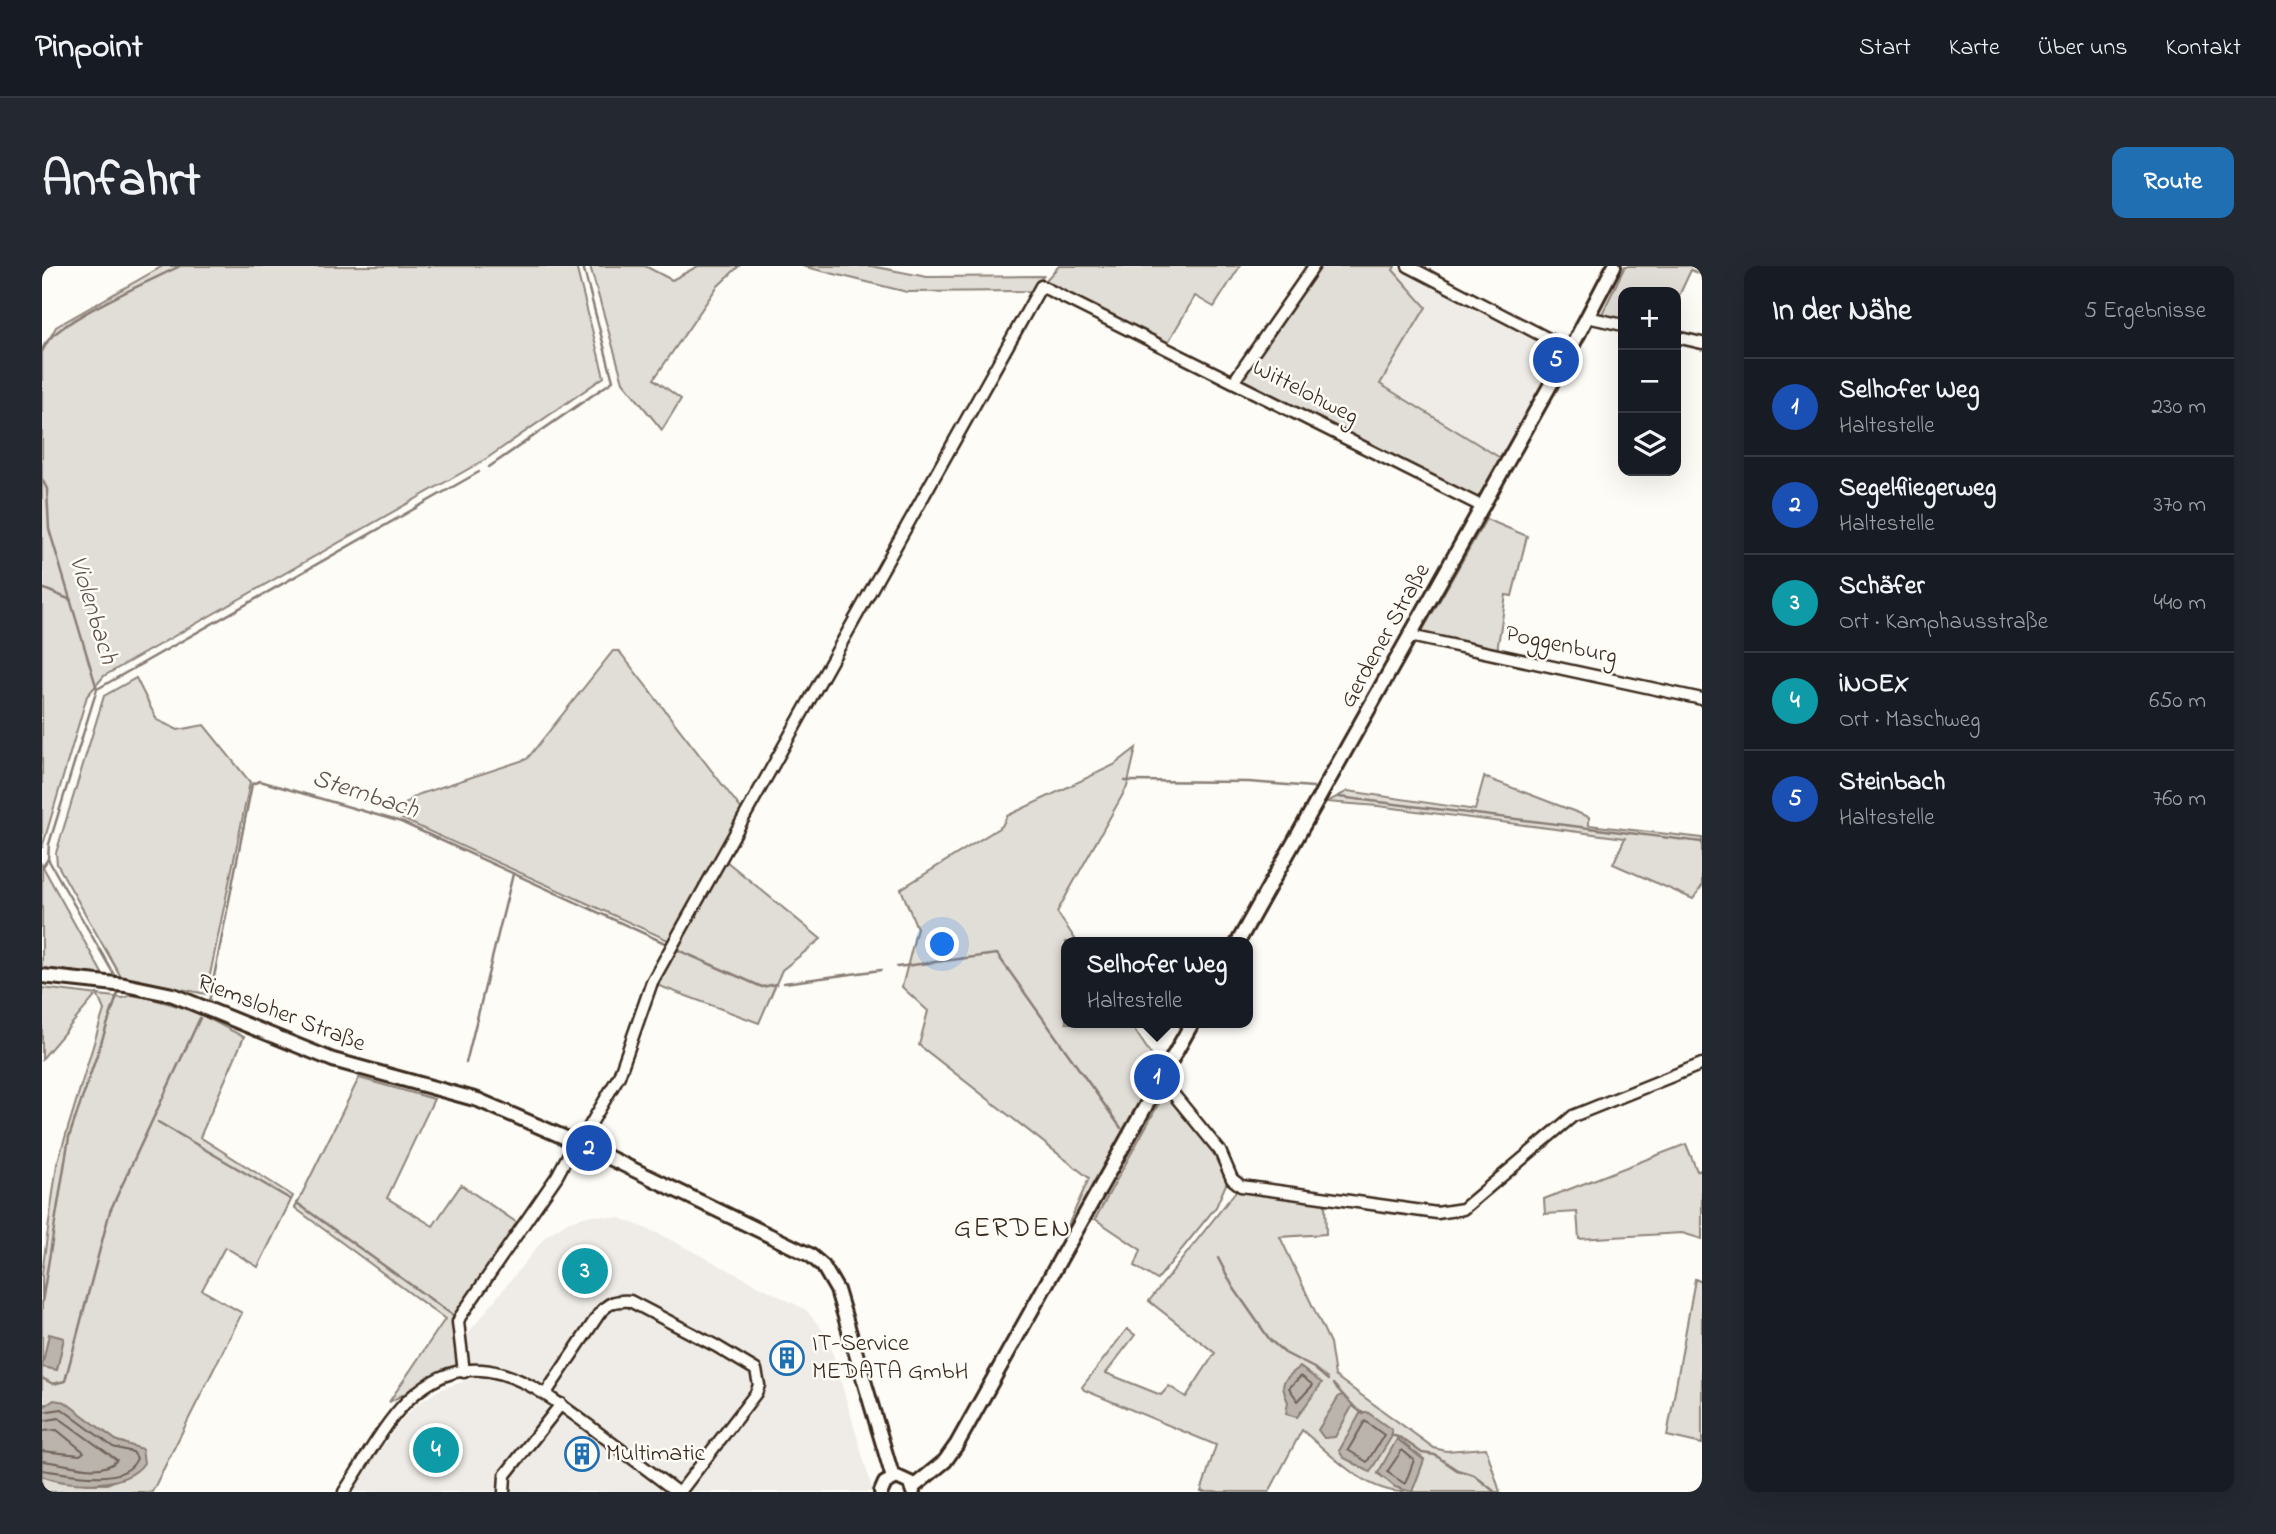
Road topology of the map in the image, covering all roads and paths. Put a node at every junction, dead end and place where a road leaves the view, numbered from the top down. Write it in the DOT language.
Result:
graph roads {
  1 [pos="1314,266"];
  2 [pos="1408,266"];
  3 [pos="1614,266"];
  4 [pos="1587,317"];
  5 [pos="1618,324"];
  6 [pos="1681,338"];
  7 [pos="1702,343"];
  8 [pos="1570,350"];
  9 [pos="1234,381"];
  10 [pos="1483,507"];
  11 [pos="1410,636"];
  12 [pos="1702,699"];
  13 [pos="1241,937"];
  14 [pos="42,976"];
  15 [pos="1189,1028"];
  16 [pos="1702,1064"];
  17 [pos="1161,1079"];
  18 [pos="579,1144"];
  19 [pos="464,1372"];
  20 [pos="546,1393"];
  21 [pos="561,1404"];
  22 [pos="892,1478"];
  23 [pos="912,1490"];
  24 [pos="344,1492"];
  25 [pos="505,1492"];
  26 [pos="679,1492"];
  27 [pos="881,1492"];
  1 -- 9 [label="street, Wittelohweg"];
  2 -- 8 [label="street"];
  3 -- 4 [label="main road, Gerdener Straße"];
  4 -- 5 [label="street"];
  4 -- 8 [label="main road, Gerdener Straße"];
  6 -- 7 [label="street"];
  8 -- 10 [label="main road, Gerdener Straße"];
  9 -- 10 [label="street, Wittelohweg"];
  9 -- 18 [label="street"];
  10 -- 11 [label="main road, Gerdener Straße"];
  11 -- 12 [label="street, Poggenburg"];
  11 -- 13 [label="main road, Gerdener Straße"];
  14 -- 18 [label="main road, Riemsloher Straße"];
  15 -- 17 [label="main road"];
  16 -- 17 [label="street"];
  17 -- 23 [label="main road"];
  18 -- 19 [label="street"];
  18 -- 22 [label="main road, Riemsloher Straße"];
  19 -- 20 [label="street"];
  19 -- 24 [label="street"];
  20 -- 21 [label="street"];
  20 -- 26 [label="street"];
  21 -- 25 [label="street"];
  21 -- 26 [label="street"];
  22 -- 23 [label="main road"];
  22 -- 27 [label="main road"];
}
